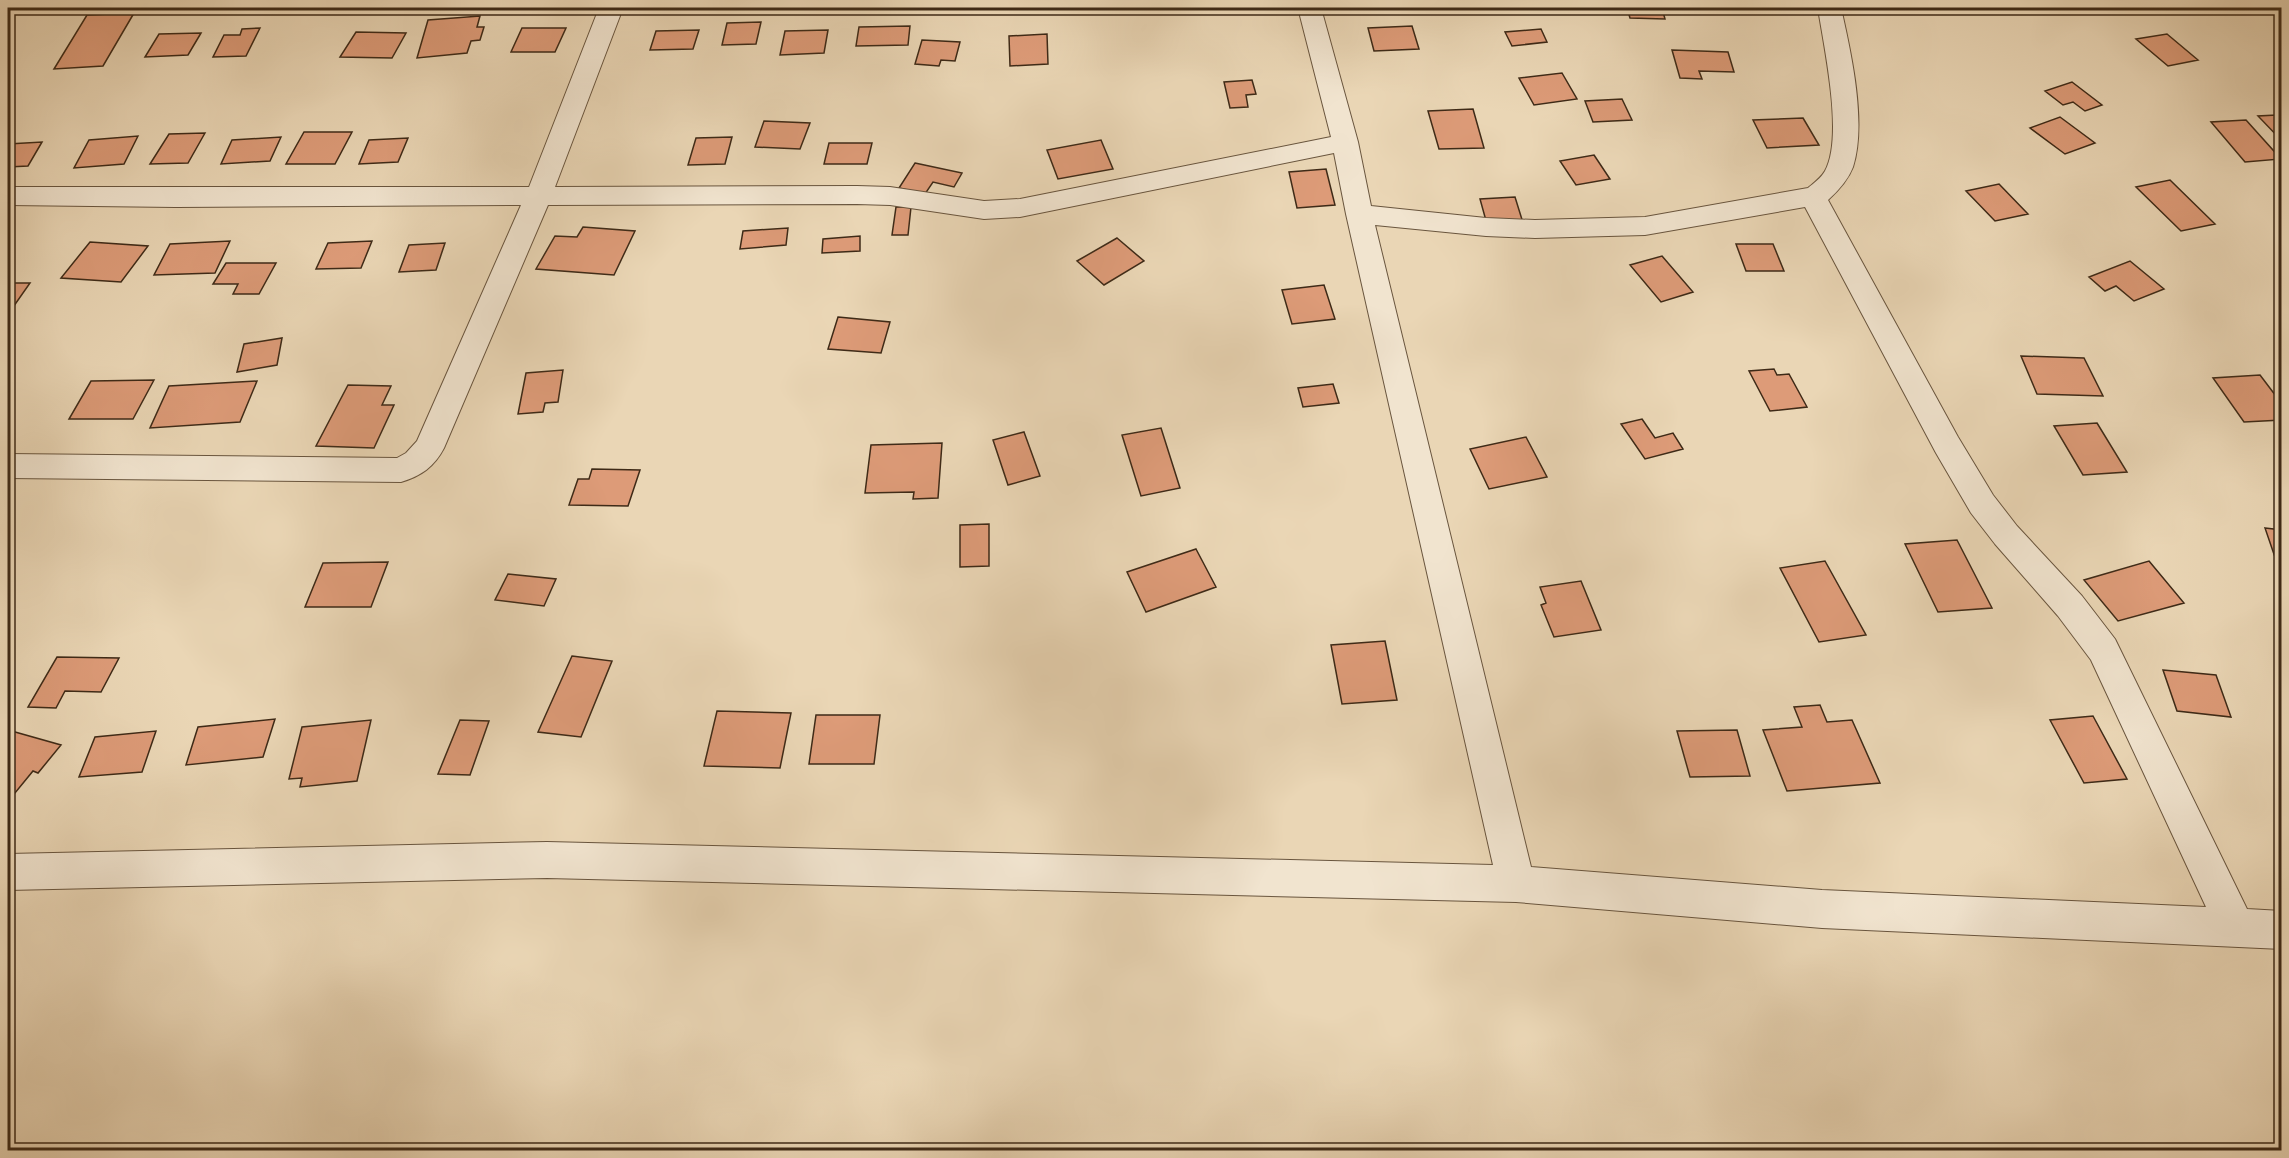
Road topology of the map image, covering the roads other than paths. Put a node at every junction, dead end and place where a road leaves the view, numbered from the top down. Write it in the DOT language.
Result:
graph roads {
  1 [pos="610,8"];
  2 [pos="1310,8"];
  3 [pos="1830,8"];
  4 [pos="1345,142"];
  5 [pos="539,195"];
  6 [pos="8,196"];
  7 [pos="1813,197"];
  8 [pos="1359,214"];
  9 [pos="8,466"];
  10 [pos="8,872"];
  11 [pos="1516,884"];
  12 [pos="2236,928"];
  13 [pos="2282,930"];
  1 -- 5 [label="street"];
  2 -- 4 [label="street"];
  3 -- 7 [label="street"];
  4 -- 5 [label="street"];
  4 -- 8 [label="street"];
  5 -- 6 [label="street"];
  5 -- 9 [label="street"];
  7 -- 8 [label="street"];
  7 -- 12 [label="street"];
  8 -- 11 [label="street"];
  10 -- 11 [label="street"];
  11 -- 12 [label="street"];
  12 -- 13 [label="street"];
}
